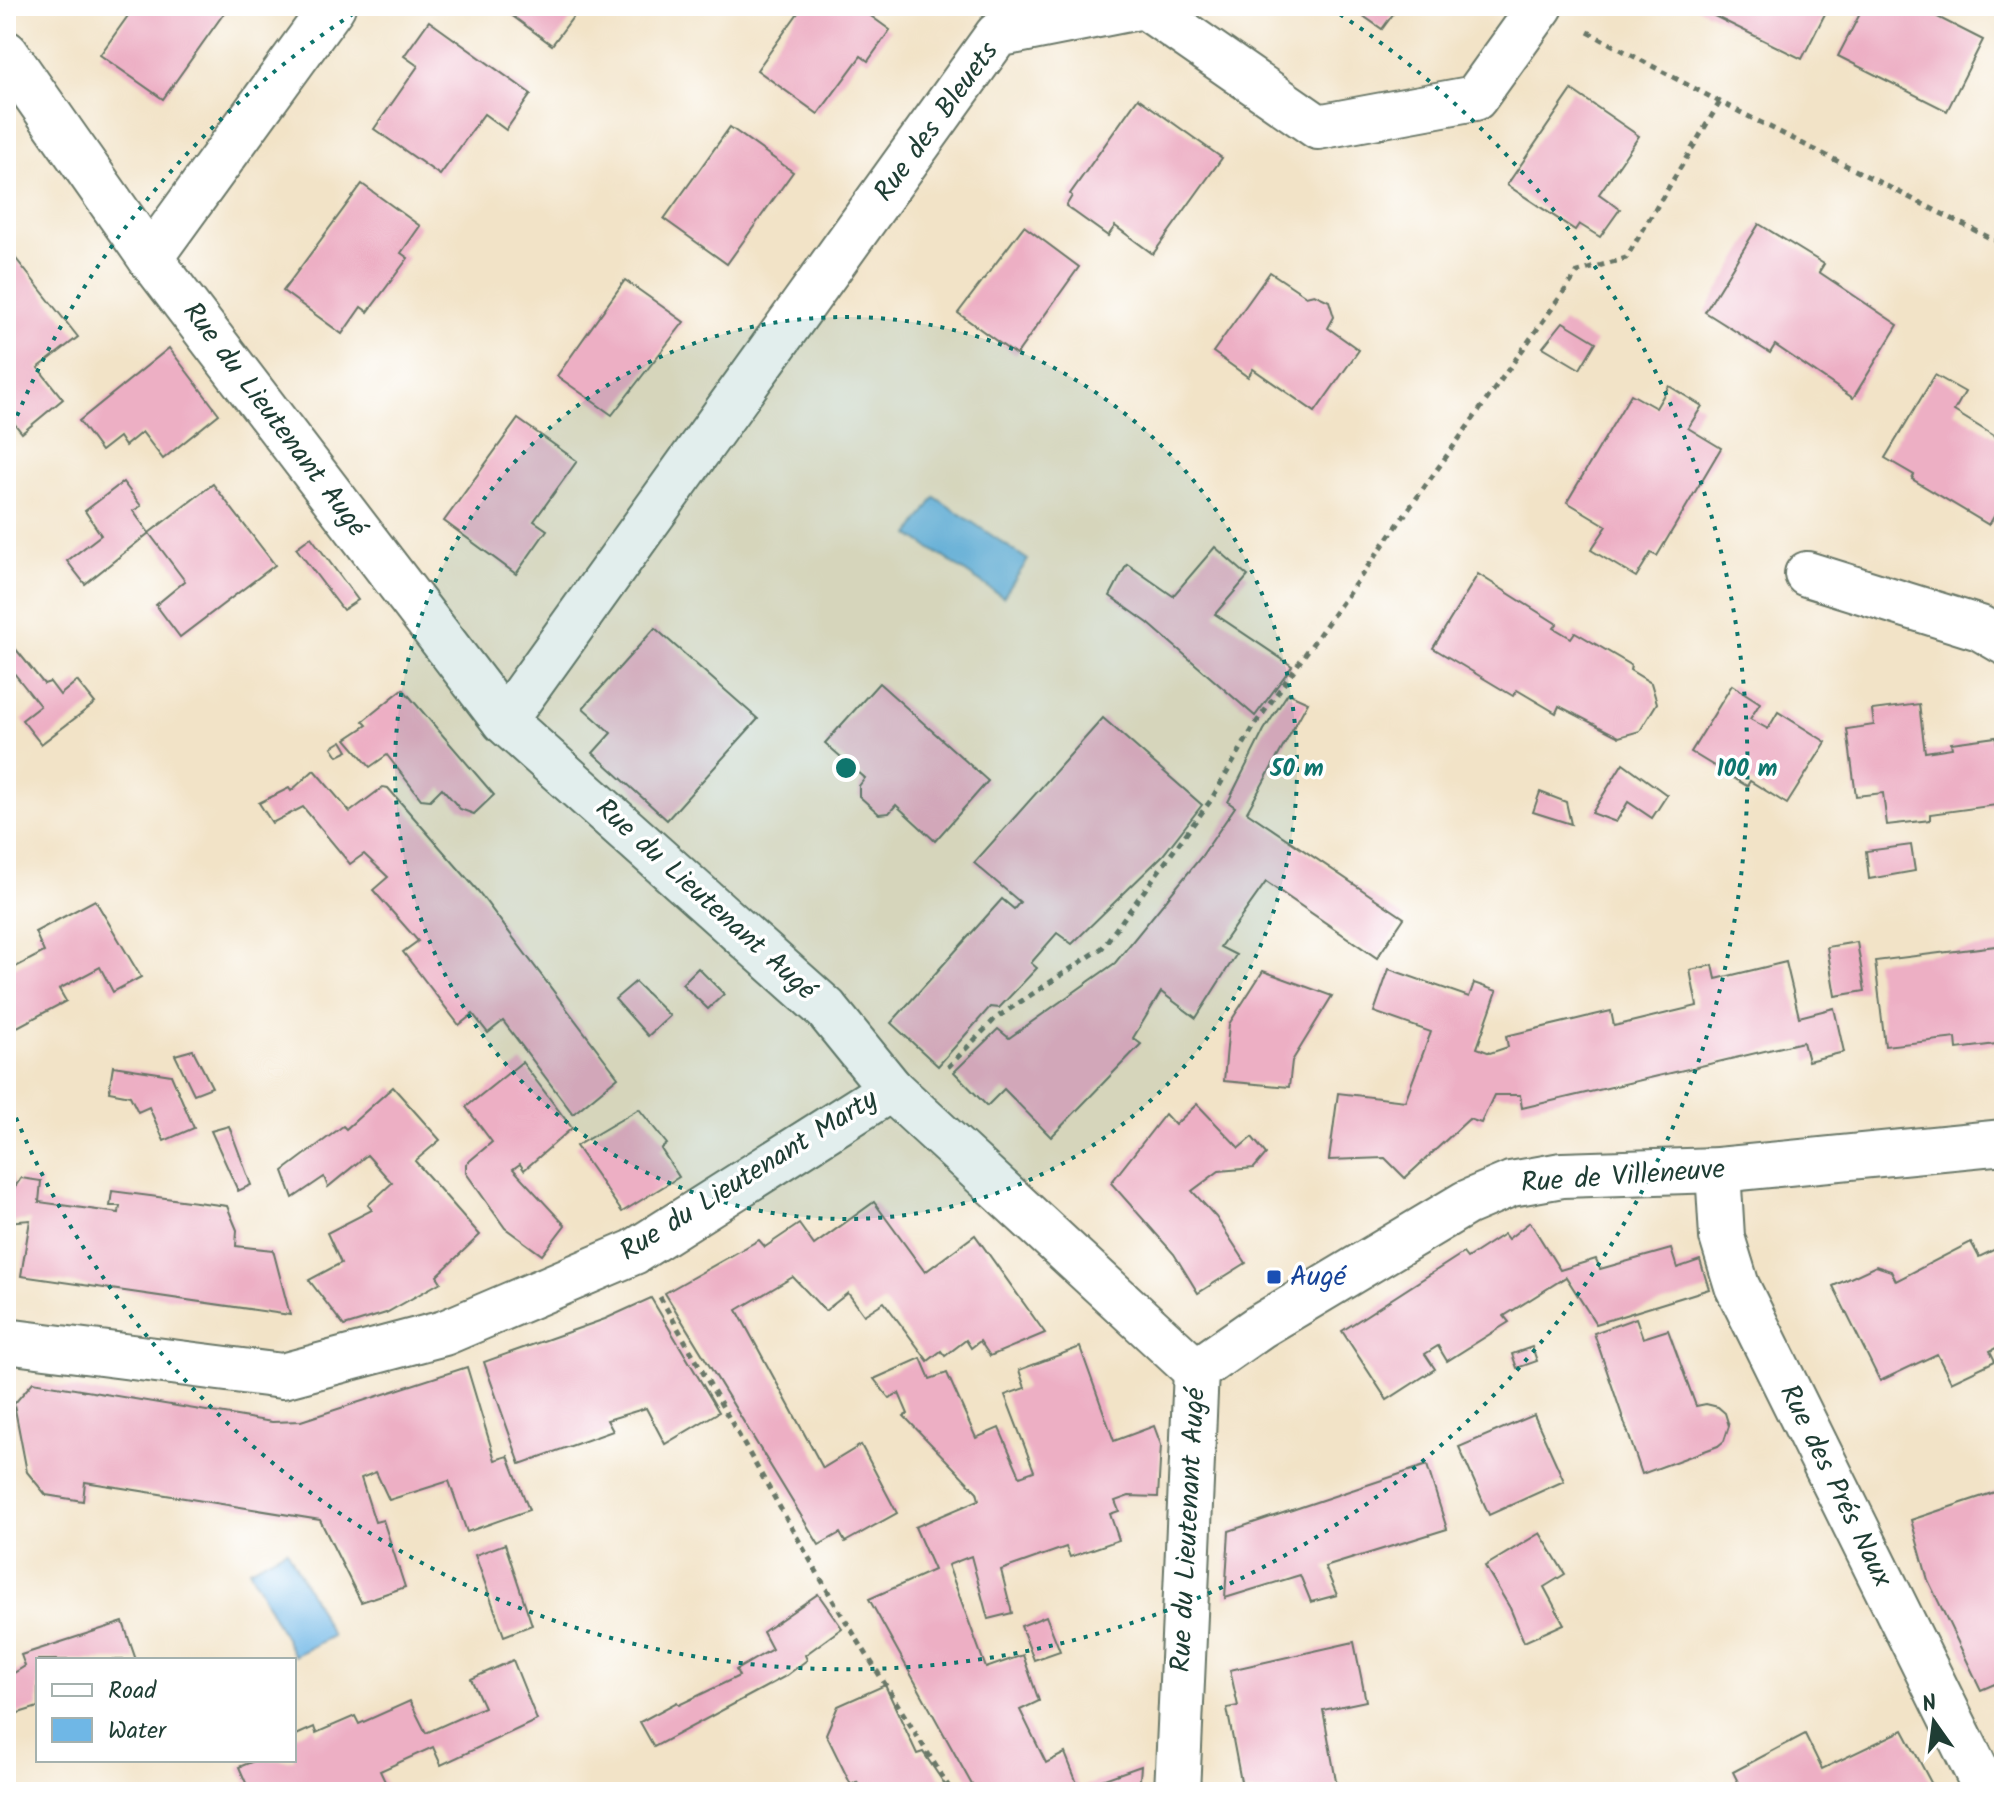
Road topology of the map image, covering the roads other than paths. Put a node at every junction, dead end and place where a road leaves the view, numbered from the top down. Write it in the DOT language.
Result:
graph roads {
  1 [pos="333,6"];
  2 [pos="1541,6"];
  3 [pos="6,53"];
  4 [pos="150,258"];
  5 [pos="1807,574"];
  6 [pos="2004,642"];
  7 [pos="504,721"];
  8 [pos="902,1097"];
  9 [pos="2004,1142"];
  10 [pos="1718,1170"];
  11 [pos="6,1341"];
  12 [pos="1196,1371"];
  13 [pos="1177,1792"];
  14 [pos="1987,1792"];
  1 -- 4 [label="street"];
  2 -- 7 [label="street, Rue des Bleuets"];
  3 -- 4 [label="street, Rue du Lieutenant Augé"];
  4 -- 7 [label="street, Rue du Lieutenant Augé"];
  5 -- 6 [label="street"];
  7 -- 8 [label="street, Rue du Lieutenant Augé"];
  8 -- 11 [label="street, Rue du Lieutenant Marty"];
  8 -- 12 [label="street, Rue du Lieutenant Augé"];
  9 -- 10 [label="street, Rue de Villeneuve"];
  10 -- 12 [label="street, Rue de Villeneuve"];
  10 -- 14 [label="street, Rue des Prés Naux"];
  12 -- 13 [label="street, Rue du Lieutenant Augé"];
}
